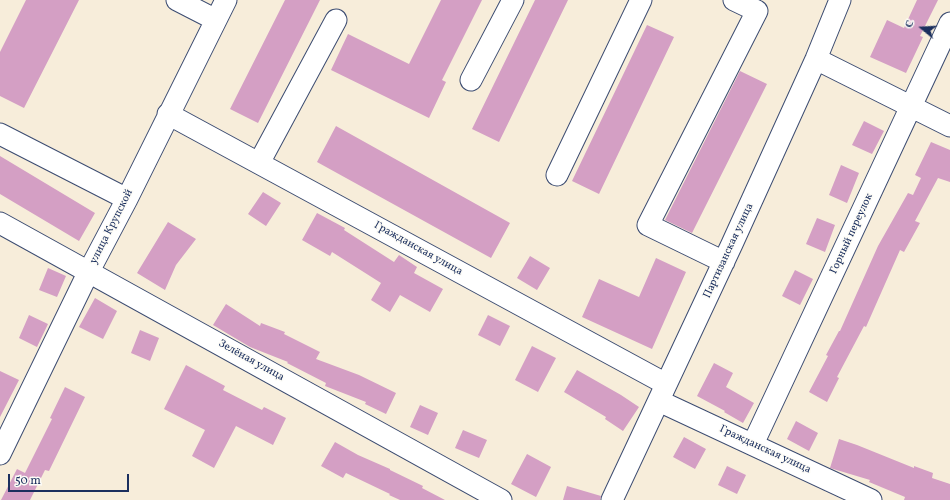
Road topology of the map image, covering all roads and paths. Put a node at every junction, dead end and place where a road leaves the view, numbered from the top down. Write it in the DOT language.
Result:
graph roads {
  1 [pos="177,0"];
  2 [pos="226,0"];
  3 [pos="514,0"];
  4 [pos="640,0"];
  5 [pos="734,0"];
  6 [pos="840,0"];
  7 [pos="216,20"];
  8 [pos="336,20"];
  9 [pos="950,24"];
  10 [pos="816,59"];
  11 [pos="472,80"];
  12 [pos="912,108"];
  13 [pos="168,114"];
  14 [pos="950,126"];
  15 [pos="0,134"];
  16 [pos="259,163"];
  17 [pos="557,175"];
  18 [pos="127,199"];
  19 [pos="0,223"];
  20 [pos="724,262"];
  21 [pos="89,271"];
  22 [pos="663,393"];
  23 [pos="753,444"];
  24 [pos="0,454"];
  25 [pos="501,500"];
  26 [pos="612,500"];
  27 [pos="871,500"];
  1 -- 7 [label="street"];
  2 -- 7 [label="street, улица Крупской"];
  3 -- 11 [label="street"];
  4 -- 17 [label="street"];
  5 -- 20 [label="street"];
  6 -- 10 [label="street, Партизанская улица"];
  7 -- 13 [label="street, улица Крупской"];
  8 -- 16 [label="street"];
  9 -- 12 [label="street, Горный переулок"];
  10 -- 12 [label="street"];
  10 -- 20 [label="street, Партизанская улица"];
  12 -- 14 [label="street"];
  12 -- 23 [label="street, Горный переулок"];
  13 -- 16 [label="street, Гражданская улица"];
  13 -- 18 [label="street, улица Крупской"];
  15 -- 18 [label="street"];
  16 -- 22 [label="street, Гражданская улица"];
  18 -- 21 [label="street, улица Крупской"];
  19 -- 21 [label="street, Зелёная улица"];
  20 -- 22 [label="street, Партизанская улица"];
  21 -- 24 [label="street, улица Крупской"];
  21 -- 25 [label="street, Зелёная улица"];
  22 -- 23 [label="street, Гражданская улица"];
  22 -- 26 [label="street, Партизанская улица"];
  23 -- 27 [label="street, Гражданская улица"];
}
